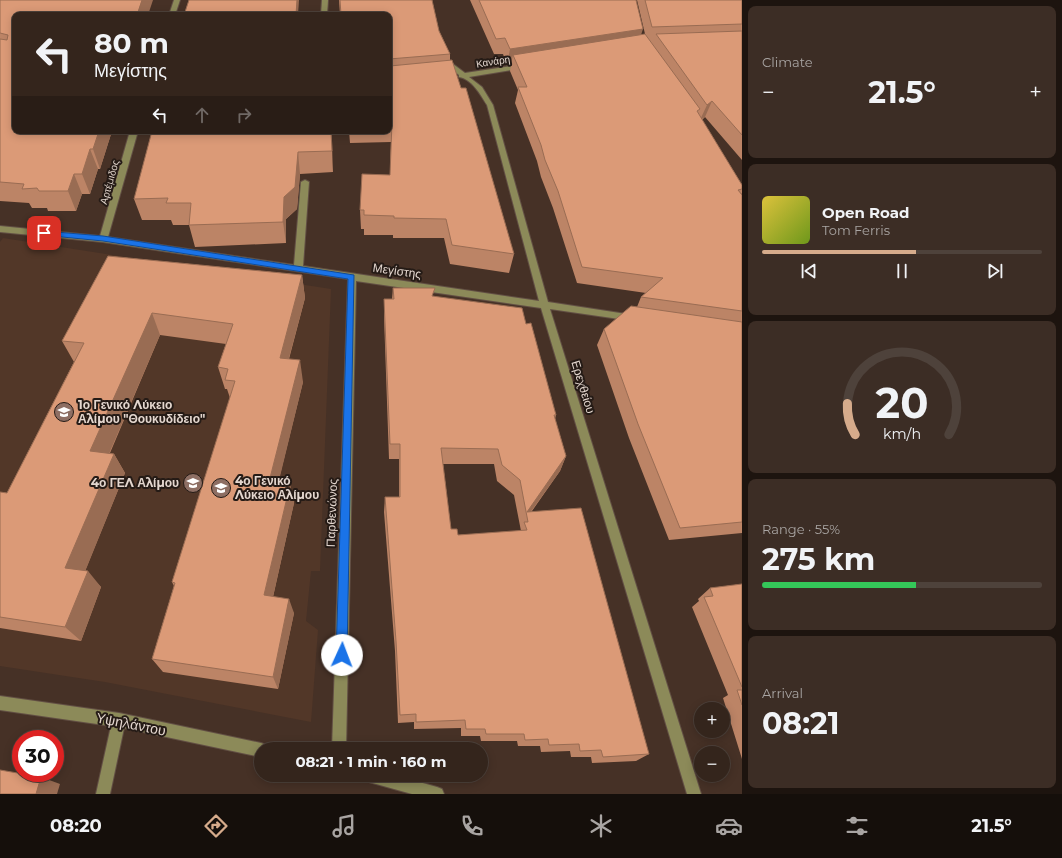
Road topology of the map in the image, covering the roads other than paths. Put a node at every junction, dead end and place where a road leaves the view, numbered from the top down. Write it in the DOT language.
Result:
graph roads {
  1 [pos="177,0"];
  2 [pos="325,0"];
  3 [pos="173,12"];
  4 [pos="324,12"];
  5 [pos="442,50"];
  6 [pos="528,65"];
  7 [pos="459,76"];
  8 [pos="133,134"];
  9 [pos="305,182"];
  10 [pos="0,229"];
  11 [pos="103,239"];
  12 [pos="298,269"];
  13 [pos="352,277"];
  14 [pos="544,304"];
  15 [pos="644,319"];
  16 [pos="0,703"];
  17 [pos="119,720"];
  18 [pos="339,742"];
  19 [pos="254,749"];
  20 [pos="394,782"];
  21 [pos="103,794"];
  22 [pos="438,794"];
  23 [pos="694,794"];
  1 -- 3 [label="street"];
  2 -- 4 [label="street"];
  5 -- 7 [label="street, Ερεχθείου"];
  6 -- 7 [label="street, Κανάρη"];
  7 -- 14 [label="street, Ερεχθείου"];
  8 -- 11 [label="street, Αρτέμιδος"];
  9 -- 12 [label="street"];
  10 -- 11 [label="street, Μεγίστης"];
  11 -- 12 [label="street, Μεγίστης"];
  12 -- 13 [label="street, Μεγίστης"];
  13 -- 14 [label="street, Μεγίστης"];
  13 -- 18 [label="street, Παρθενώνος"];
  14 -- 15 [label="street, Μεγίστης"];
  14 -- 23 [label="street, Ερεχθείου"];
  16 -- 17 [label="street, Υψηλάντου"];
  17 -- 19 [label="street, Υψηλάντου"];
  17 -- 21 [label="street"];
  20 -- 22 [label="street"];
}
